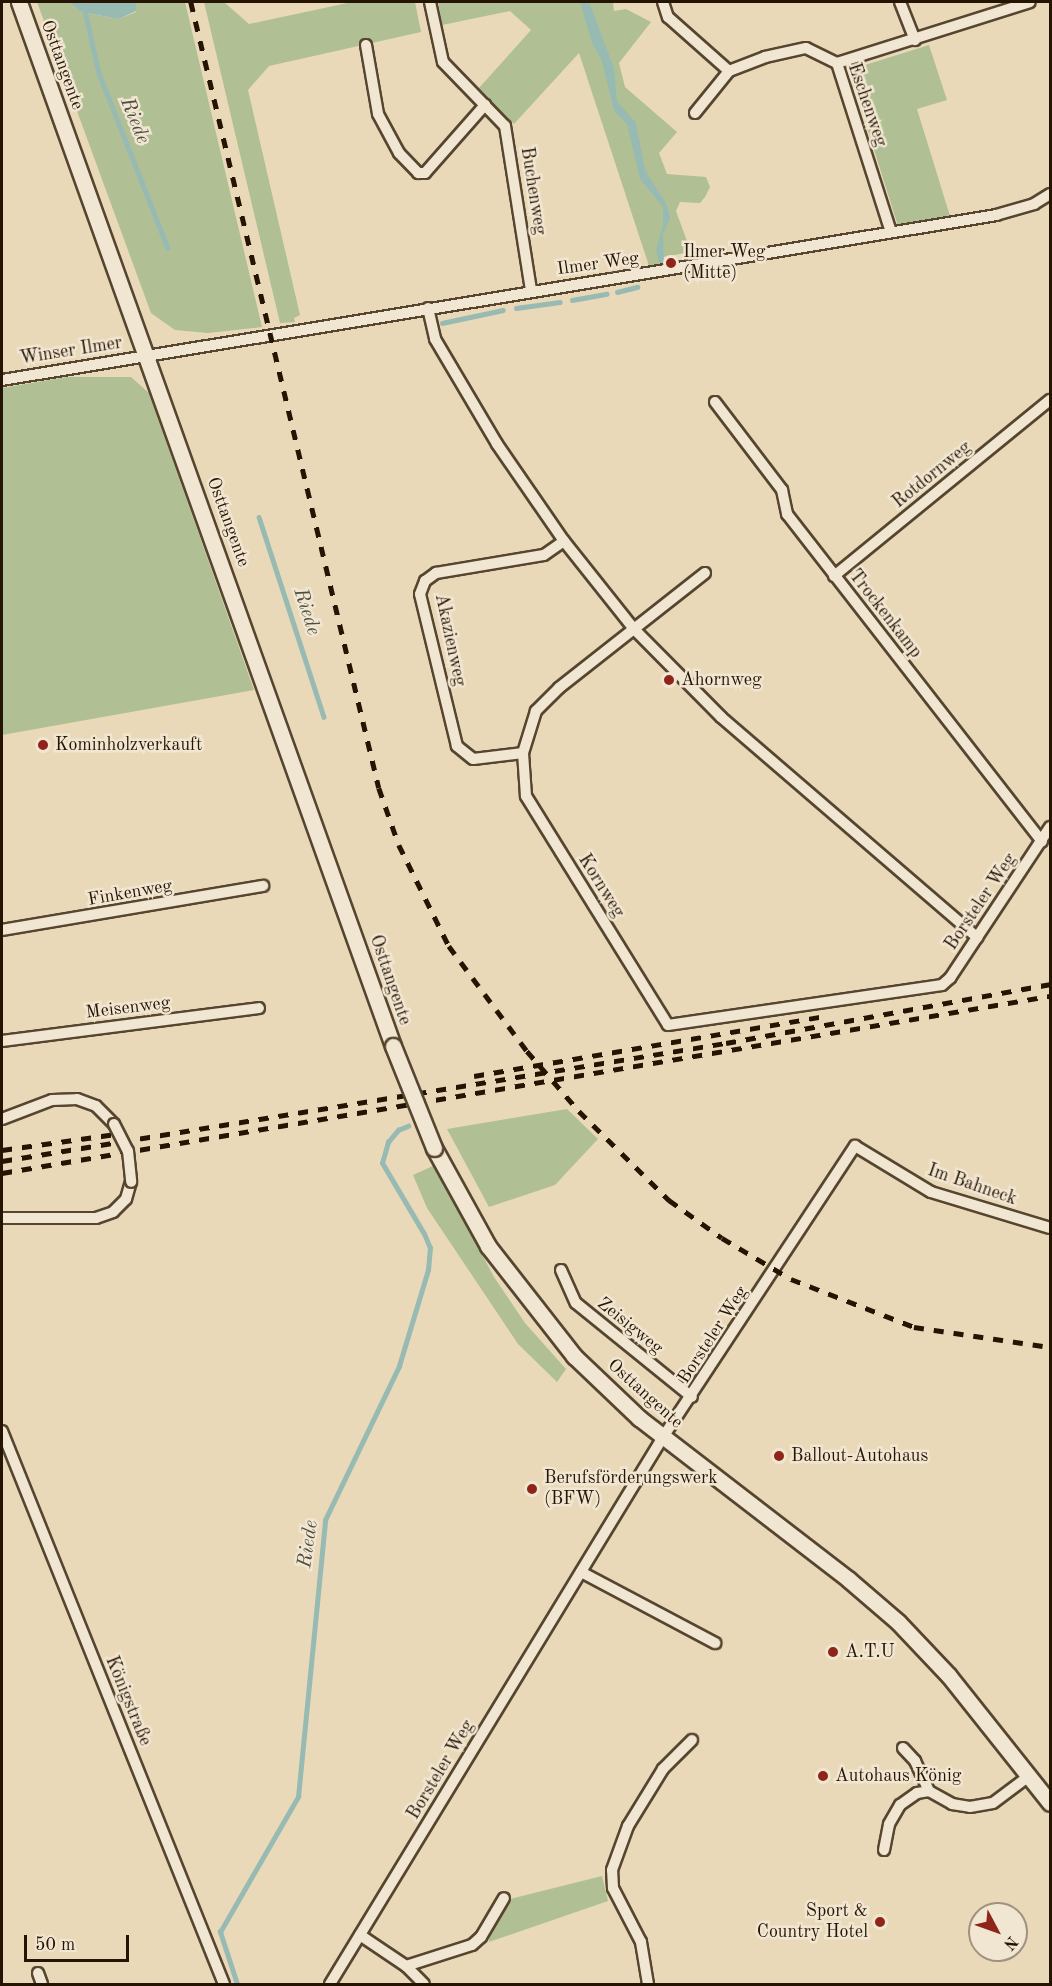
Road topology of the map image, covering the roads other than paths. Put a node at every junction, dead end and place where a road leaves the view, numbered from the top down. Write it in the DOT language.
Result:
graph roads {
  1 [pos="19,2"];
  2 [pos="430,2"];
  3 [pos="663,2"];
  4 [pos="900,2"];
  5 [pos="1030,2"];
  6 [pos="915,40"];
  7 [pos="366,45"];
  8 [pos="837,63"];
  9 [pos="729,70"];
  10 [pos="485,105"];
  11 [pos="695,113"];
  12 [pos="1050,194"];
  13 [pos="891,232"];
  14 [pos="531,291"];
  15 [pos="428,308"];
  16 [pos="147,355"];
  17 [pos="2,380"];
  18 [pos="1050,400"];
  19 [pos="715,402"];
  20 [pos="564,541"];
  21 [pos="705,573"];
  22 [pos="834,576"];
  23 [pos="633,629"];
  24 [pos="524,753"];
  25 [pos="1050,827"];
  26 [pos="1042,841"];
  27 [pos="263,886"];
  28 [pos="2,930"];
  29 [pos="977,937"];
  30 [pos="933,988"];
  31 [pos="259,1008"];
  32 [pos="2,1041"];
  33 [pos="2,1119"];
  34 [pos="855,1146"];
  35 [pos="2,1218"];
  36 [pos="1050,1228"];
  37 [pos="561,1270"];
  38 [pos="692,1397"];
  39 [pos="2,1431"];
  40 [pos="663,1437"];
  41 [pos="581,1572"];
  42 [pos="715,1643"];
  43 [pos="692,1740"];
  44 [pos="903,1749"];
  45 [pos="1029,1776"];
  46 [pos="929,1791"];
  47 [pos="1050,1803"];
  48 [pos="884,1850"];
  49 [pos="504,1898"];
  50 [pos="360,1935"];
  51 [pos="406,1966"];
  52 [pos="38,1973"];
  53 [pos="42,1984"];
  54 [pos="224,1984"];
  55 [pos="330,1984"];
  56 [pos="423,1984"];
  57 [pos="648,1984"];
  1 -- 16 [label="main road, Osttangente"];
  2 -- 10 [label="street, Buchenweg"];
  3 -- 9 [label="street"];
  4 -- 6 [label="street"];
  5 -- 6 [label="street"];
  6 -- 8 [label="street"];
  7 -- 10 [label="street"];
  8 -- 9 [label="street, Eschenweg"];
  8 -- 13 [label="street, Eschenweg"];
  9 -- 11 [label="street"];
  10 -- 14 [label="street, Buchenweg"];
  12 -- 13 [label="street, Ilmer Weg"];
  13 -- 14 [label="street, Ilmer Weg"];
  14 -- 15 [label="street, Ilmer Weg"];
  15 -- 16 [label="street, Ilmer Weg"];
  15 -- 20 [label="street"];
  16 -- 17 [label="street, Winser Ilmer"];
  16 -- 40 [label="main road, Osttangente, bridge"];
  18 -- 22 [label="street, Rotdornweg"];
  19 -- 22 [label="street, Trockenkamp"];
  20 -- 23 [label="street"];
  20 -- 24 [label="street, Akazienweg"];
  21 -- 23 [label="street, Kornweg"];
  22 -- 26 [label="street, Trockenkamp"];
  23 -- 24 [label="street, Kornweg"];
  23 -- 29 [label="street"];
  24 -- 30 [label="street, Kornweg"];
  25 -- 26 [label="street, Borsteler Weg"];
  26 -- 29 [label="street, Borsteler Weg"];
  27 -- 28 [label="street, Finkenweg"];
  29 -- 30 [label="street, Borsteler Weg"];
  31 -- 32 [label="street, Meisenweg"];
  33 -- 35 [label="street, bridge"];
  34 -- 36 [label="street, Im Bahneck"];
  34 -- 38 [label="street, Borsteler Weg"];
  37 -- 38 [label="street, Zeisigweg"];
  38 -- 40 [label="street, Borsteler Weg"];
  39 -- 54 [label="street, Königstraße"];
  40 -- 41 [label="street, Borsteler Weg"];
  40 -- 45 [label="main road, Osttangente"];
  41 -- 42 [label="street"];
  41 -- 50 [label="street, Borsteler Weg"];
  43 -- 57 [label="street"];
  44 -- 46 [label="street"];
  45 -- 46 [label="street"];
  45 -- 47 [label="main road, Osttangente"];
  46 -- 48 [label="street"];
  49 -- 51 [label="street"];
  50 -- 51 [label="street"];
  50 -- 55 [label="street, Borsteler Weg"];
  51 -- 56 [label="street"];
  52 -- 53 [label="street"];
}
